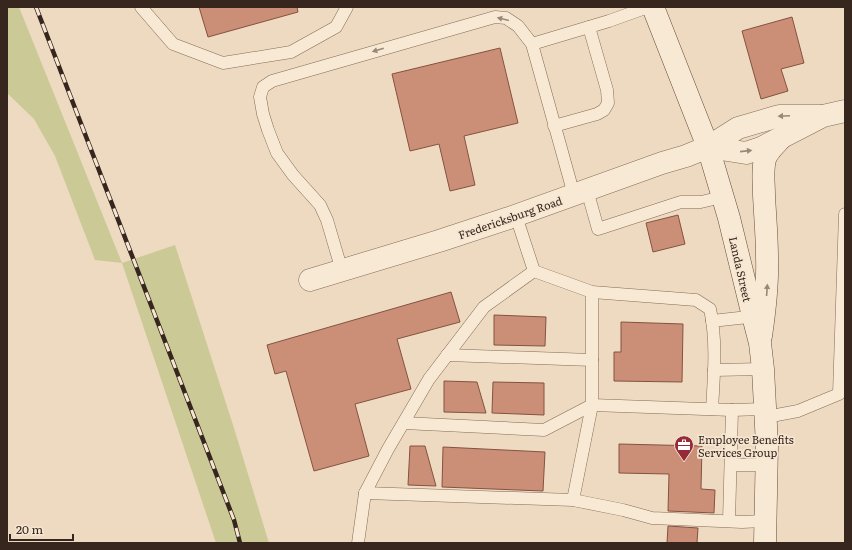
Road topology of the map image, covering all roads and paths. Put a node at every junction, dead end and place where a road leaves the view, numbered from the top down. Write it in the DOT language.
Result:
graph roads {
  1 [pos="141,7"];
  2 [pos="348,7"];
  3 [pos="648,7"];
  4 [pos="653,7"];
  5 [pos="589,27"];
  6 [pos="532,44"];
  7 [pos="845,111"];
  8 [pos="823,116"];
  9 [pos="554,126"];
  10 [pos="782,137"];
  11 [pos="708,147"];
  12 [pos="581,192"];
  13 [pos="722,196"];
  14 [pos="845,214"];
  15 [pos="516,216"];
  16 [pos="844,268"];
  17 [pos="342,271"];
  18 [pos="534,271"];
  19 [pos="310,280"];
  20 [pos="592,292"];
  21 [pos="758,316"];
  22 [pos="712,321"];
  23 [pos="447,355"];
  24 [pos="592,360"];
  25 [pos="763,369"];
  26 [pos="714,370"];
  27 [pos="842,394"];
  28 [pos="592,405"];
  29 [pos="712,409"];
  30 [pos="732,410"];
  31 [pos="766,413"];
  32 [pos="404,423"];
  33 [pos="731,465"];
  34 [pos="766,465"];
  35 [pos="365,493"];
  36 [pos="573,500"];
  37 [pos="729,521"];
  38 [pos="766,521"];
  39 [pos="358,543"];
  40 [pos="765,543"];
  1 -- 2 [label="lane"];
  3 -- 5 [label="lane"];
  4 -- 11 [label="main road, Landa Street"];
  5 -- 6 [label="lane"];
  5 -- 9 [label="lane"];
  6 -- 9 [label="lane"];
  6 -- 17 [label="lane, one-way"];
  7 -- 8 [label="main road, Fredericksburg Road"];
  8 -- 10 [label="main road, Fredericksburg Road"];
  8 -- 11 [label="main road, Fredericksburg Road, one-way"];
  9 -- 12 [label="lane"];
  11 -- 10 [label="main road, Fredericksburg Road, one-way"];
  21 -- 10 [label="main road, one-way"];
  11 -- 12 [label="main road, Fredericksburg Road"];
  11 -- 13 [label="main road, Landa Street"];
  12 -- 13 [label="lane"];
  12 -- 15 [label="main road, Fredericksburg Road"];
  13 -- 21 [label="main road, Landa Street"];
  14 -- 16 [label="lane"];
  15 -- 17 [label="main road, Fredericksburg Road"];
  15 -- 18 [label="lane"];
  16 -- 27 [label="lane"];
  17 -- 19 [label="main road, Fredericksburg Road"];
  18 -- 20 [label="lane"];
  18 -- 23 [label="lane"];
  20 -- 22 [label="lane"];
  20 -- 24 [label="lane"];
  21 -- 22 [label="lane"];
  21 -- 25 [label="main road"];
  22 -- 26 [label="lane"];
  23 -- 24 [label="lane"];
  23 -- 32 [label="lane"];
  24 -- 28 [label="lane"];
  25 -- 26 [label="lane"];
  25 -- 31 [label="main road"];
  26 -- 29 [label="lane"];
  27 -- 31 [label="lane"];
  28 -- 29 [label="lane"];
  28 -- 32 [label="lane"];
  28 -- 36 [label="lane"];
  29 -- 30 [label="lane"];
  30 -- 31 [label="lane"];
  30 -- 33 [label="lane"];
  31 -- 34 [label="main road"];
  32 -- 35 [label="lane"];
  33 -- 34 [label="lane"];
  33 -- 37 [label="lane"];
  34 -- 38 [label="main road"];
  35 -- 36 [label="lane"];
  35 -- 39 [label="lane"];
  36 -- 37 [label="lane"];
  37 -- 38 [label="lane"];
  38 -- 40 [label="main road"];
}
